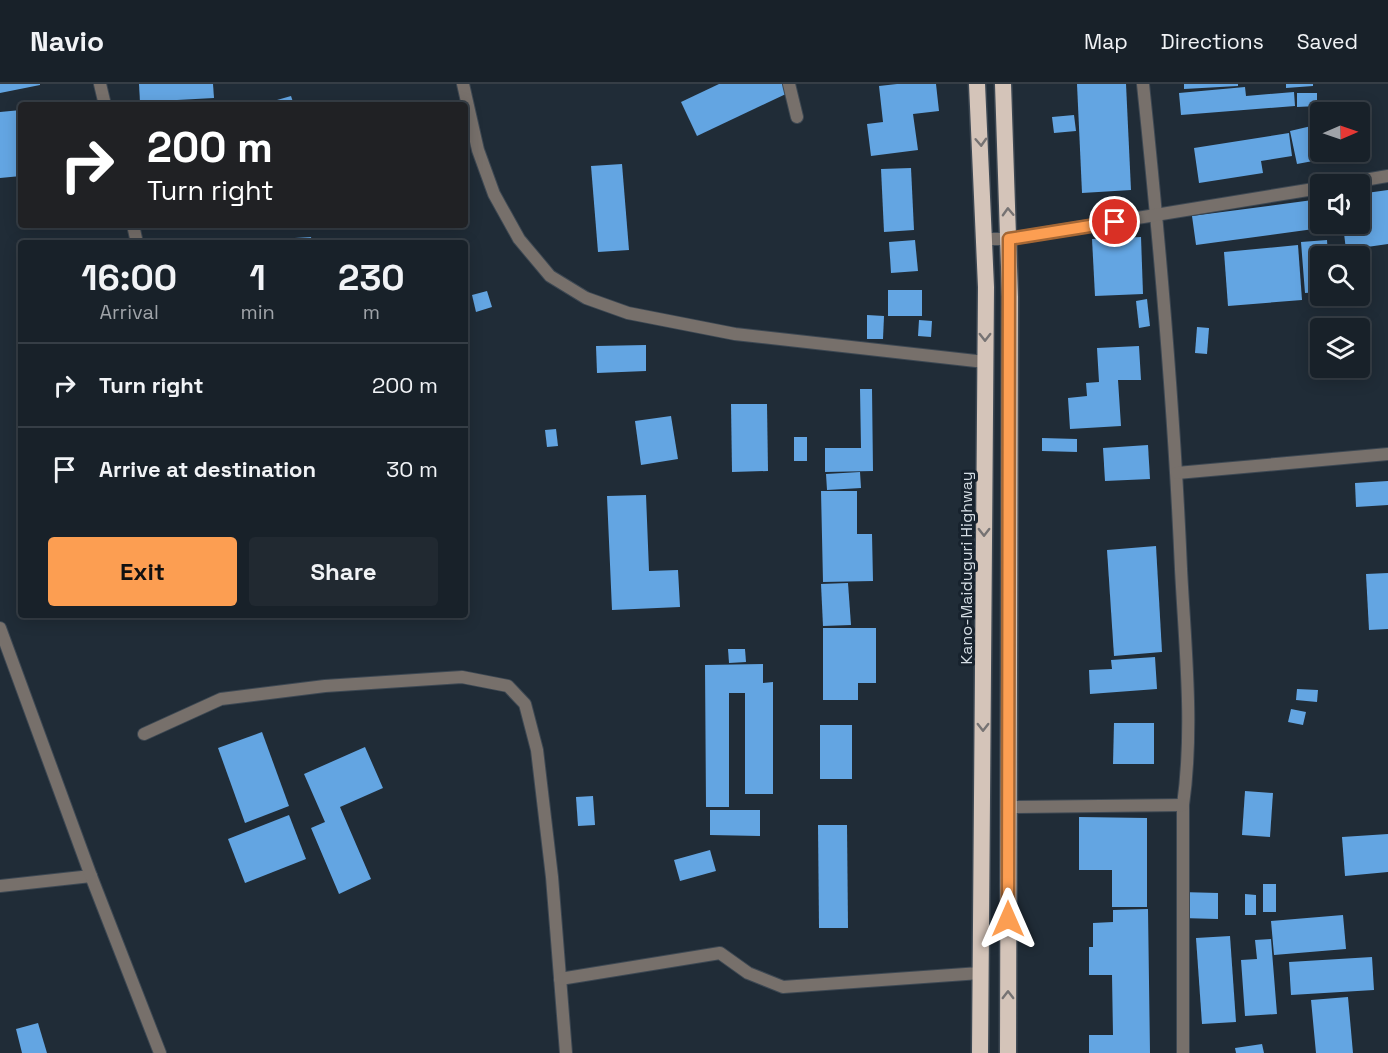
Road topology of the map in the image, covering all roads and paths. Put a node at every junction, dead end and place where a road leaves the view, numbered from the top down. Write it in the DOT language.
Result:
graph roads {
  1 [pos="100,84"];
  2 [pos="463,84"];
  3 [pos="789,84"];
  4 [pos="977,84"];
  5 [pos="1003,84"];
  6 [pos="1143,84"];
  7 [pos="104,102"];
  8 [pos="467,102"];
  9 [pos="468,106"];
  10 [pos="797,117"];
  11 [pos="1388,176"];
  12 [pos="1370,179"];
  13 [pos="1310,190"];
  14 [pos="1157,215"];
  15 [pos="984,239"];
  16 [pos="1009,239"];
  17 [pos="985,362"];
  18 [pos="1388,454"];
  19 [pos="1177,473"];
  20 [pos="0,628"];
  21 [pos="144,734"];
  22 [pos="1183,805"];
  23 [pos="1009,807"];
  24 [pos="91,876"];
  25 [pos="0,886"];
  26 [pos="980,973"];
  27 [pos="560,979"];
  28 [pos="160,1053"];
  29 [pos="566,1053"];
  30 [pos="980,1053"];
  31 [pos="1008,1053"];
  32 [pos="1183,1053"];
  1 -- 7 [label="street"];
  2 -- 8 [label="street"];
  3 -- 10 [label="street"];
  4 -- 15 [label="highway, Kano-Maiduguri Highway, one-way"];
  16 -- 5 [label="highway, one-way"];
  6 -- 14 [label="street"];
  9 -- 17 [label="street"];
  11 -- 12 [label="street"];
  13 -- 14 [label="street"];
  14 -- 16 [label="street"];
  14 -- 19 [label="street"];
  15 -- 16 [label="street"];
  15 -- 17 [label="highway, Kano-Maiduguri Highway, one-way"];
  16 -- 23 [label="highway"];
  17 -- 26 [label="highway, Kano-Maiduguri Highway, one-way"];
  18 -- 19 [label="street"];
  19 -- 22 [label="street"];
  20 -- 24 [label="street"];
  21 -- 27 [label="street"];
  22 -- 23 [label="street"];
  22 -- 32 [label="street"];
  31 -- 23 [label="highway, one-way"];
  24 -- 25 [label="street"];
  24 -- 28 [label="street"];
  26 -- 27 [label="street"];
  26 -- 30 [label="highway, Kano-Maiduguri Highway"];
  27 -- 29 [label="street"];
}
